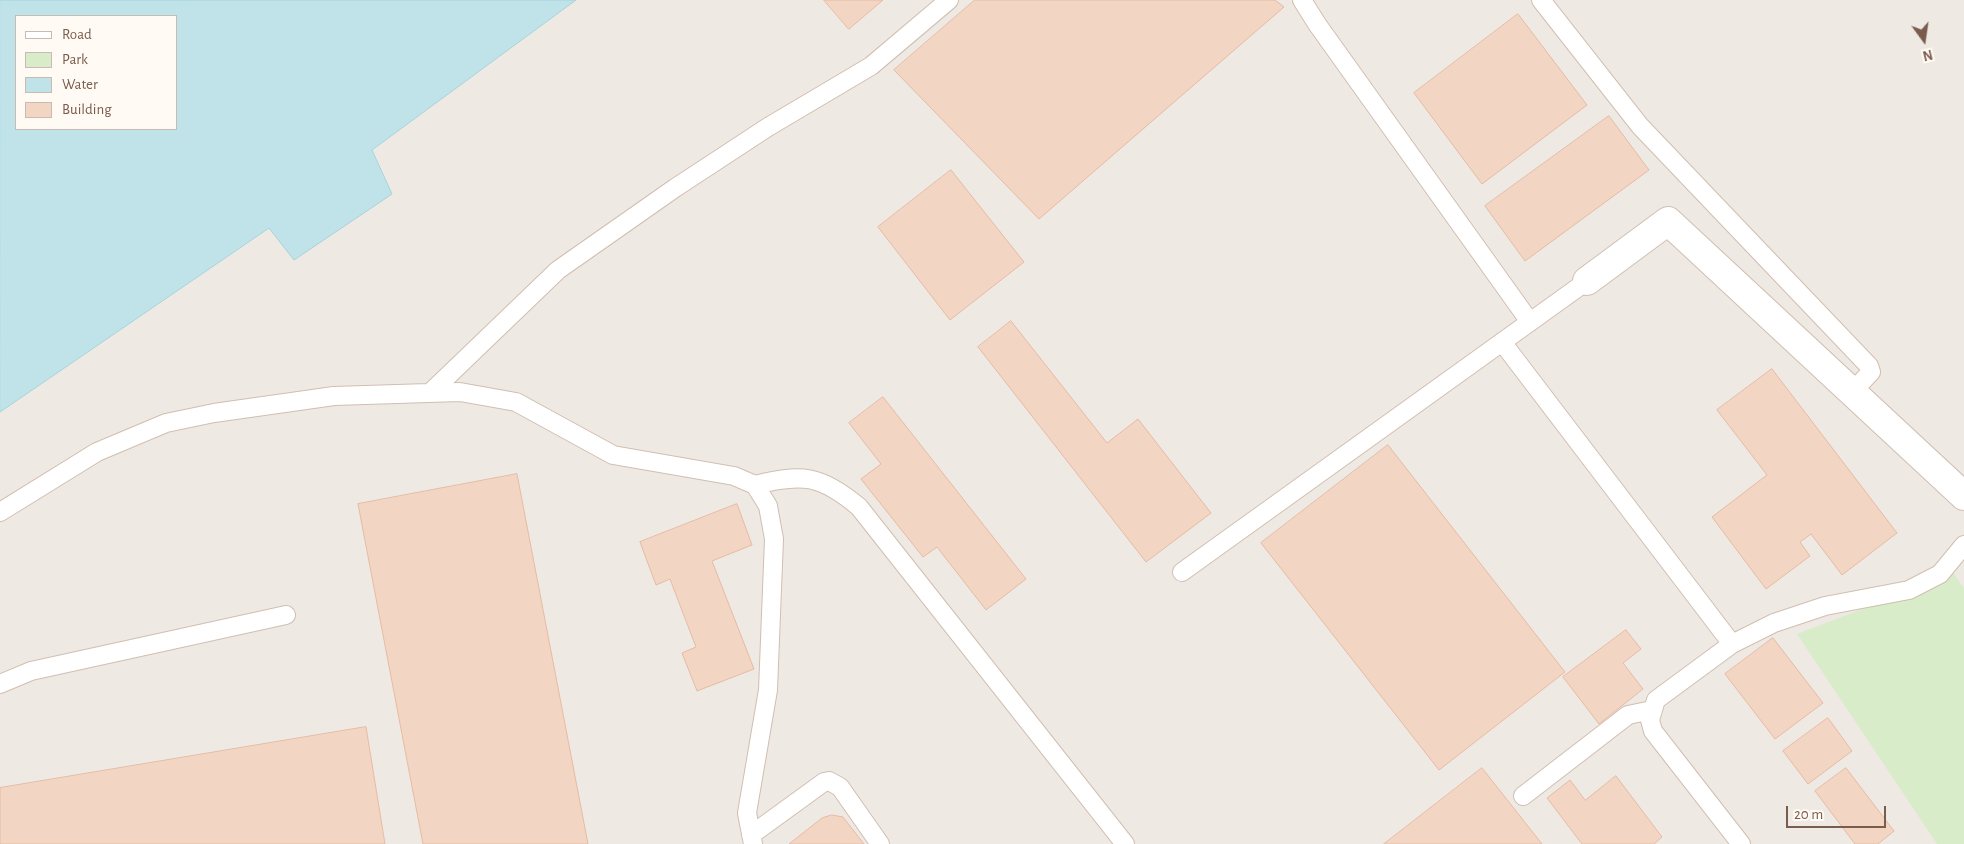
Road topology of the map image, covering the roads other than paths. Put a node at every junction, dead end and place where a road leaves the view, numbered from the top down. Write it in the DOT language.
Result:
graph roads {
  1 [pos="949,0"];
  2 [pos="1302,0"];
  3 [pos="1541,0"];
  4 [pos="1587,281"];
  5 [pos="1530,322"];
  6 [pos="1502,342"];
  7 [pos="1852,392"];
  8 [pos="430,393"];
  9 [pos="755,485"];
  10 [pos="1964,496"];
  11 [pos="0,512"];
  12 [pos="1964,545"];
  13 [pos="1182,572"];
  14 [pos="286,615"];
  15 [pos="1732,644"];
  16 [pos="0,684"];
  17 [pos="1652,710"];
  18 [pos="1523,796"];
  19 [pos="752,840"];
  20 [pos="880,844"];
  21 [pos="1125,844"];
  22 [pos="1741,844"];
  1 -- 8 [label="lane"];
  2 -- 5 [label="lane"];
  3 -- 7 [label="lane"];
  4 -- 5 [label="lane"];
  4 -- 7 [label="street"];
  5 -- 6 [label="lane"];
  6 -- 13 [label="lane"];
  6 -- 15 [label="lane"];
  7 -- 10 [label="street"];
  8 -- 9 [label="lane"];
  8 -- 11 [label="lane"];
  9 -- 19 [label="lane"];
  9 -- 21 [label="lane"];
  12 -- 15 [label="lane"];
  14 -- 16 [label="lane"];
  15 -- 17 [label="lane"];
  17 -- 18 [label="lane"];
  17 -- 22 [label="lane"];
  19 -- 20 [label="lane"];
}
